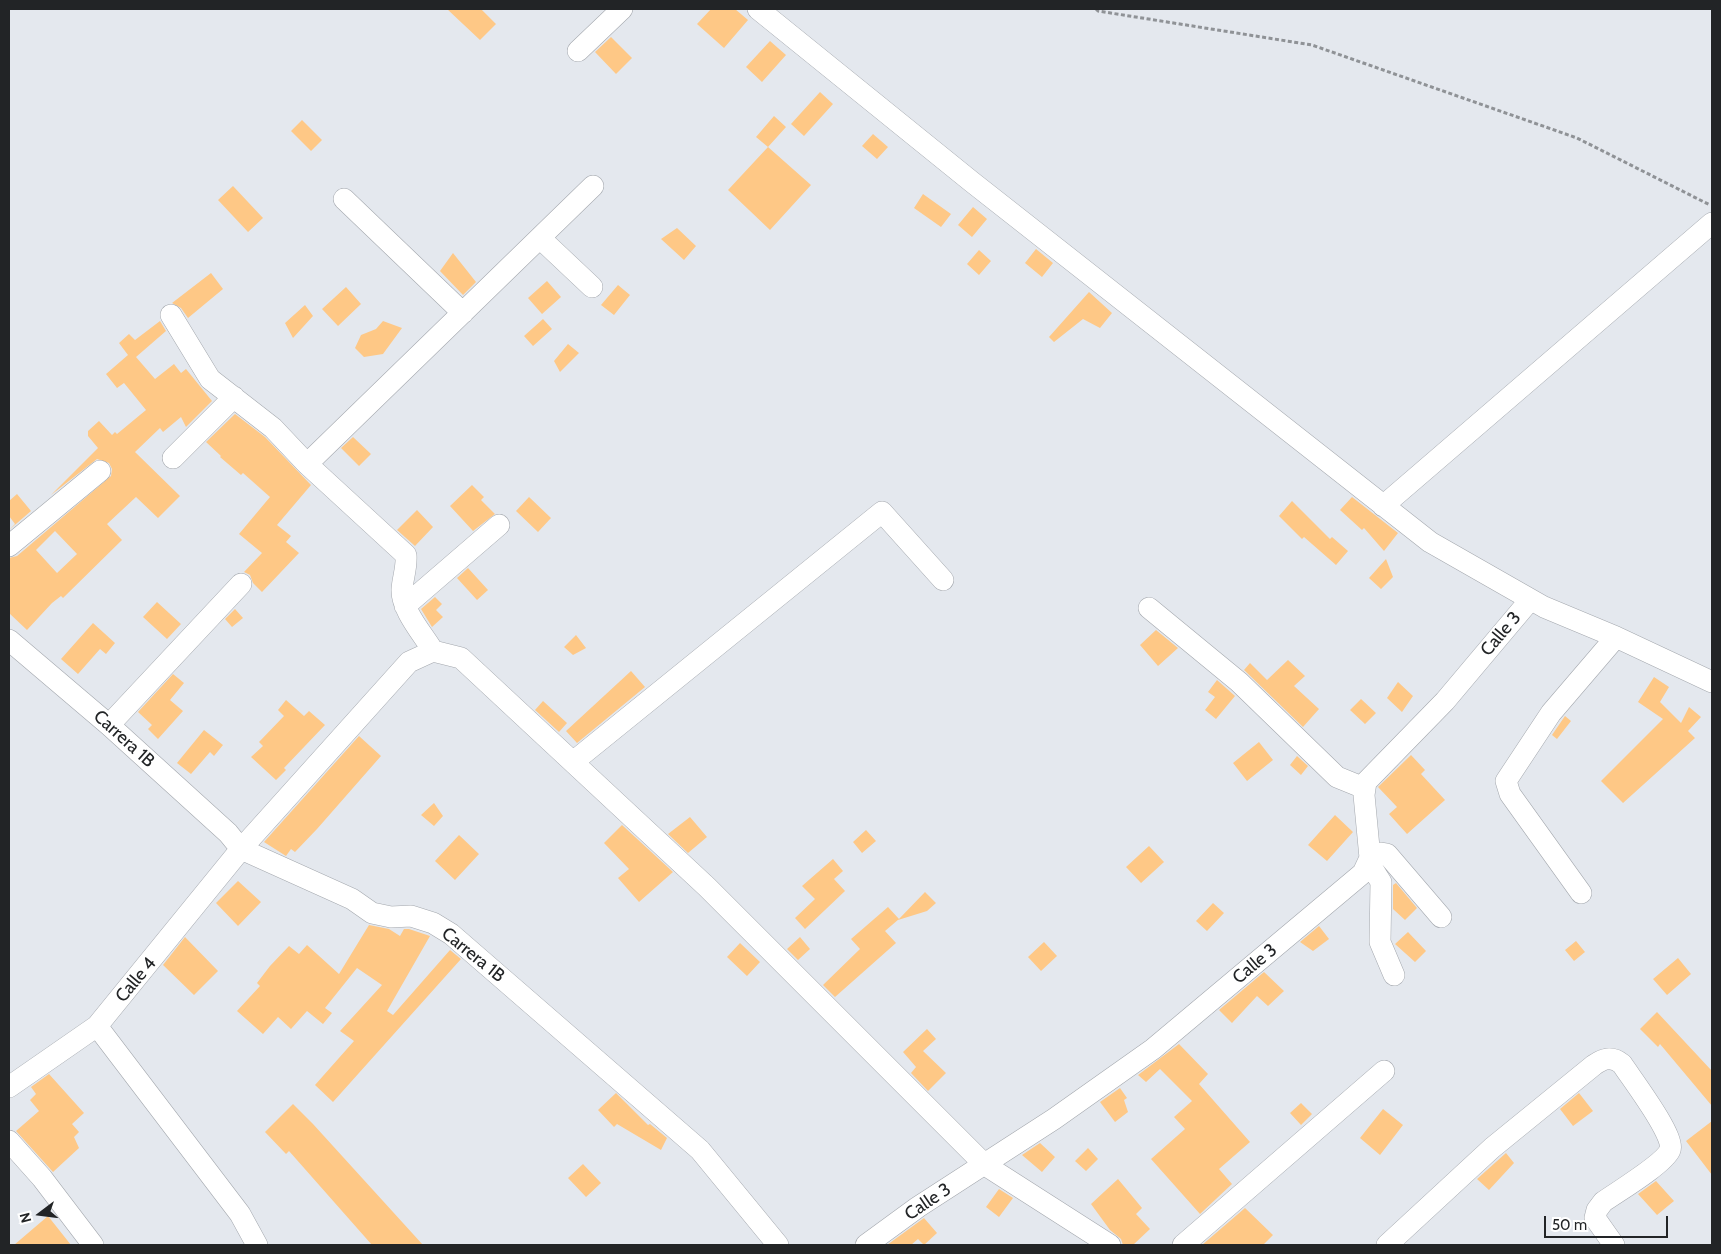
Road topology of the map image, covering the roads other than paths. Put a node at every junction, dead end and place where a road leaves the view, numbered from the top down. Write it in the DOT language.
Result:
graph roads {
  1 [pos="622,9"];
  2 [pos="758,9"];
  3 [pos="578,52"];
  4 [pos="593,186"];
  5 [pos="344,199"];
  6 [pos="1712,223"];
  7 [pos="540,238"];
  8 [pos="592,287"];
  9 [pos="463,313"];
  10 [pos="172,316"];
  11 [pos="234,398"];
  12 [pos="173,458"];
  13 [pos="307,464"];
  14 [pos="100,471"];
  15 [pos="1383,506"];
  16 [pos="499,525"];
  17 [pos="9,546"];
  18 [pos="942,580"];
  19 [pos="241,584"];
  20 [pos="1530,600"];
  21 [pos="406,606"];
  22 [pos="1149,608"];
  23 [pos="1616,637"];
  24 [pos="9,640"];
  25 [pos="433,651"];
  26 [pos="1712,682"];
  27 [pos="109,725"];
  28 [pos="572,762"];
  29 [pos="1364,788"];
  30 [pos="241,849"];
  31 [pos="1370,860"];
  32 [pos="1580,893"];
  33 [pos="1441,917"];
  34 [pos="1394,974"];
  35 [pos="97,1026"];
  36 [pos="1384,1071"];
  37 [pos="9,1087"];
  38 [pos="9,1141"];
  39 [pos="985,1165"];
  40 [pos="92,1245"];
  41 [pos="257,1245"];
  42 [pos="778,1245"];
  43 [pos="866,1245"];
  44 [pos="1110,1245"];
  45 [pos="1182,1245"];
  46 [pos="1387,1245"];
  47 [pos="1614,1245"];
  1 -- 3 [label="street"];
  2 -- 15 [label="street"];
  4 -- 7 [label="street"];
  5 -- 9 [label="street"];
  6 -- 15 [label="street"];
  7 -- 8 [label="street"];
  7 -- 9 [label="street"];
  9 -- 13 [label="street"];
  10 -- 11 [label="street"];
  11 -- 12 [label="street"];
  11 -- 13 [label="street"];
  13 -- 21 [label="street"];
  14 -- 17 [label="street"];
  15 -- 20 [label="street"];
  16 -- 21 [label="street"];
  18 -- 28 [label="street"];
  19 -- 27 [label="street"];
  20 -- 23 [label="street"];
  20 -- 29 [label="street, Calle 3"];
  21 -- 25 [label="street"];
  22 -- 29 [label="street"];
  23 -- 26 [label="street"];
  23 -- 32 [label="street"];
  24 -- 27 [label="street, Carrera 1B"];
  25 -- 28 [label="street"];
  25 -- 30 [label="street, Calle 4"];
  27 -- 30 [label="street, Carrera 1B"];
  28 -- 39 [label="street"];
  29 -- 31 [label="street"];
  30 -- 35 [label="street, Calle 4"];
  30 -- 42 [label="street, Carrera 1B"];
  31 -- 33 [label="street"];
  31 -- 34 [label="street"];
  31 -- 39 [label="street, Calle 3"];
  35 -- 37 [label="street, Calle 4"];
  35 -- 41 [label="street"];
  36 -- 45 [label="street"];
  38 -- 40 [label="street"];
  39 -- 43 [label="street, Calle 3"];
  39 -- 44 [label="street"];
  46 -- 47 [label="street"];
}
